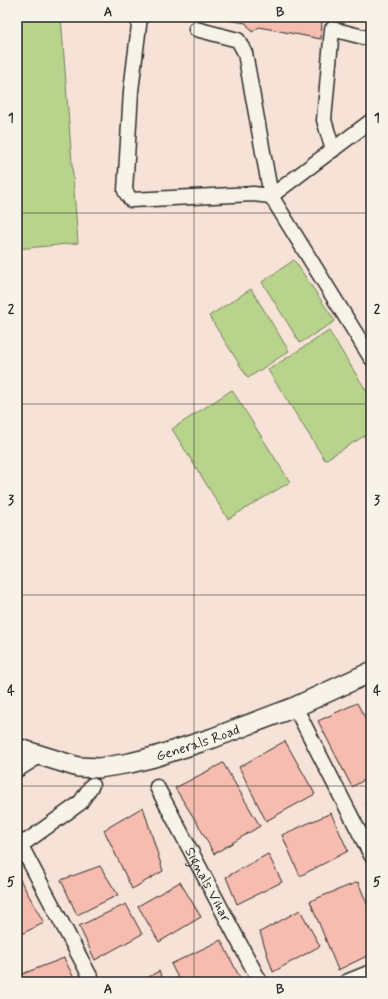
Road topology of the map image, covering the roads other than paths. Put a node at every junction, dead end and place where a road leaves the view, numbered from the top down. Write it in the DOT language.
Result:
graph roads {
  1 [pos="140,17"];
  2 [pos="196,29"];
  3 [pos="371,38"];
  4 [pos="371,121"];
  5 [pos="333,150"];
  6 [pos="271,196"];
  7 [pos="371,358"];
  8 [pos="371,672"];
  9 [pos="295,707"];
  10 [pos="17,748"];
  11 [pos="41,755"];
  12 [pos="17,770"];
  13 [pos="92,785"];
  14 [pos="157,787"];
  15 [pos="18,842"];
  16 [pos="371,855"];
  17 [pos="371,972"];
  18 [pos="92,982"];
  19 [pos="260,982"];
  20 [pos="346,982"];
  1 -- 6 [label="street"];
  2 -- 6 [label="street"];
  3 -- 5 [label="street"];
  4 -- 5 [label="street"];
  5 -- 6 [label="street"];
  6 -- 7 [label="street"];
  8 -- 9 [label="street, Generals Road"];
  9 -- 11 [label="street, Generals Road"];
  9 -- 16 [label="street"];
  10 -- 11 [label="street, Generals Road"];
  11 -- 12 [label="street"];
  13 -- 15 [label="street"];
  14 -- 19 [label="street, Signals Vihar"];
  15 -- 18 [label="street"];
  17 -- 20 [label="street"];
}
